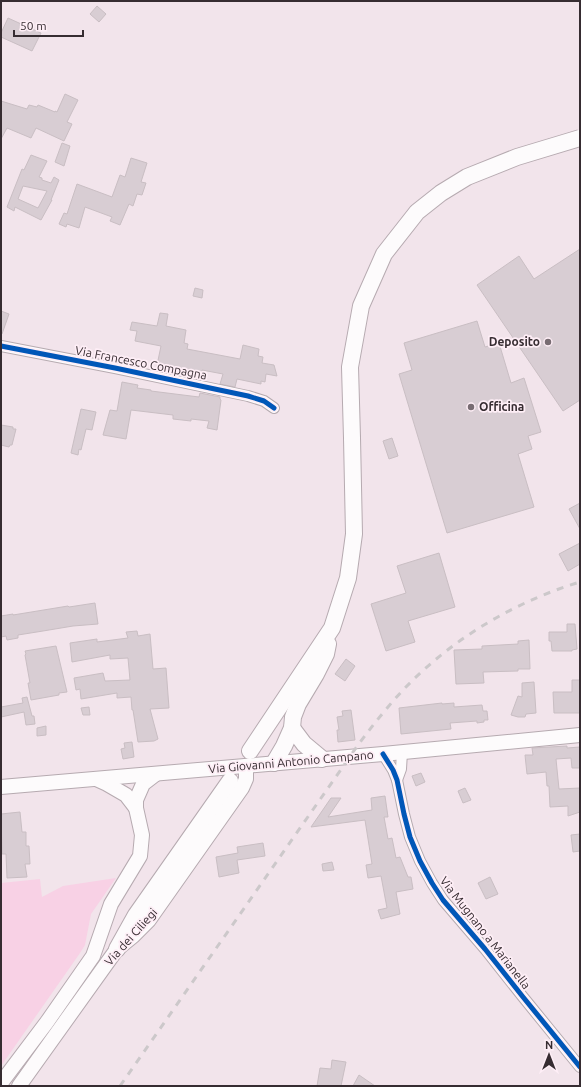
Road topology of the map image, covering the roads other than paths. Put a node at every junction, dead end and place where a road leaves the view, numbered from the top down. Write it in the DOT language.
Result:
graph roads {
  1 [pos="580,138"];
  2 [pos="1,346"];
  3 [pos="274,408"];
  4 [pos="332,628"];
  5 [pos="292,728"];
  6 [pos="580,735"];
  7 [pos="402,752"];
  8 [pos="384,754"];
  9 [pos="248,759"];
  10 [pos="322,759"];
  11 [pos="274,764"];
  12 [pos="156,774"];
  13 [pos="96,779"];
  14 [pos="397,780"];
  15 [pos="236,784"];
  16 [pos="1,788"];
  17 [pos="136,808"];
  18 [pos="117,949"];
  19 [pos="580,1067"];
  20 [pos="1,1083"];
  21 [pos="19,1086"];
  1 -- 4 [label="highway, bridge"];
  2 -- 3 [label="street, Via Francesco Compagna"];
  4 -- 5 [label="highway"];
  4 -- 9 [label="highway"];
  5 -- 10 [label="highway"];
  5 -- 11 [label="highway"];
  6 -- 7 [label="main road, Via Giovanni Antonio Campano"];
  7 -- 8 [label="main road, Via Giovanni Antonio Campano"];
  7 -- 14 [label="street, Via Mugnano a Marianella"];
  8 -- 10 [label="main road, Via Giovanni Antonio Campano"];
  8 -- 14 [label="street, Via Mugnano a Marianella"];
  9 -- 11 [label="main road, Via Giovanni Antonio Campano"];
  9 -- 12 [label="main road, Via Giovanni Antonio Campano"];
  9 -- 15 [label="main road"];
  10 -- 11 [label="main road, Via Giovanni Antonio Campano"];
  11 -- 15 [label="main road"];
  12 -- 13 [label="main road, Via Giovanni Antonio Campano"];
  12 -- 17 [label="main road, Via dei Ciliegi"];
  13 -- 16 [label="main road, Via Giovanni Antonio Campano"];
  13 -- 17 [label="main road, Via dei Ciliegi"];
  14 -- 19 [label="street, Via Mugnano a Marianella"];
  15 -- 18 [label="highway"];
  17 -- 20 [label="main road, Via dei Ciliegi"];
  18 -- 21 [label="main road, Via dei Ciliegi"];
}
